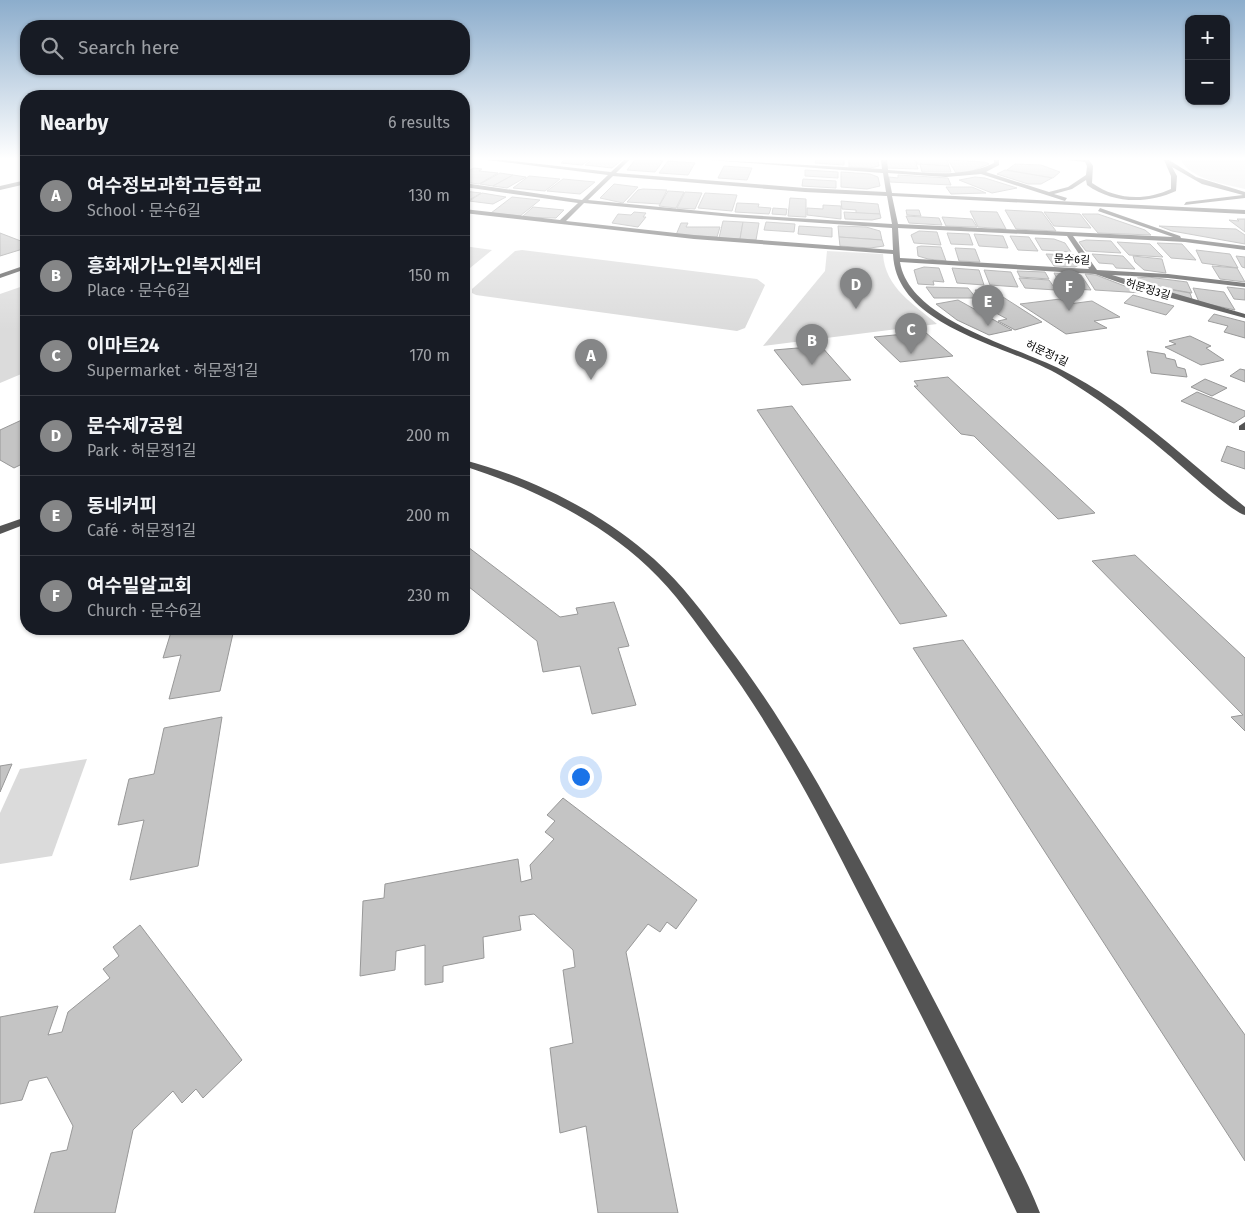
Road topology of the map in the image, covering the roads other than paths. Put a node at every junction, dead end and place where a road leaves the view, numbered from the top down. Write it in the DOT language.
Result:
graph roads {
  1 [pos="509,217"];
  2 [pos="567,217"];
  3 [pos="761,217"];
  4 [pos="893,217"];
  5 [pos="1122,217"];
  6 [pos="560,223"];
  7 [pos="895,226"];
  8 [pos="1069,235"];
  9 [pos="1185,240"];
  10 [pos="1245,248"];
  11 [pos="897,256"];
  12 [pos="20,269"];
  13 [pos="1094,271"];
  14 [pos="0,276"];
  15 [pos="1245,285"];
  16 [pos="1245,316"];
  17 [pos="470,465"];
  18 [pos="1244,510"];
  19 [pos="20,522"];
  20 [pos="0,530"];
  21 [pos="1029,1213"];
  1 -- 6 [label="street, 문수6길"];
  2 -- 6 [label="street"];
  3 -- 7 [label="street"];
  4 -- 7 [label="street, 허문정1길"];
  5 -- 9 [label="street"];
  6 -- 11 [label="street, 문수6길"];
  7 -- 8 [label="street"];
  7 -- 11 [label="street, 허문정1길"];
  8 -- 9 [label="street"];
  8 -- 13 [label="street"];
  9 -- 10 [label="street"];
  11 -- 13 [label="street, 문수6길"];
  11 -- 18 [label="street, 허문정1길"];
  12 -- 14 [label="street"];
  13 -- 15 [label="street, 문수6길"];
  13 -- 16 [label="street, 허문정3길"];
  17 -- 21 [label="street"];
  19 -- 20 [label="street"];
}
